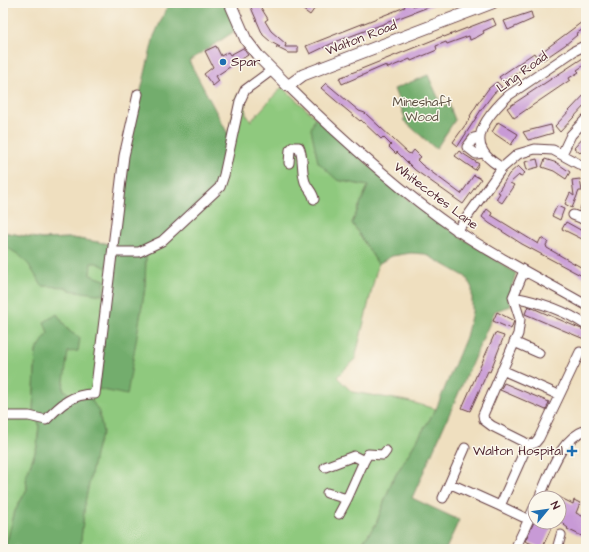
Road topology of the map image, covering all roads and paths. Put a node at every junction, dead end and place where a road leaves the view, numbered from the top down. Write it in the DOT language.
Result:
graph roads {
  1 [pos="230,3"];
  2 [pos="492,3"];
  3 [pos="586,45"];
  4 [pos="272,70"];
  5 [pos="288,86"];
  6 [pos="138,94"];
  7 [pos="586,119"];
  8 [pos="480,137"];
  9 [pos="483,152"];
  10 [pos="562,154"];
  11 [pos="289,163"];
  12 [pos="502,168"];
  13 [pos="586,168"];
  14 [pos="314,199"];
  15 [pos="586,207"];
  16 [pos="573,215"];
  17 [pos="584,219"];
  18 [pos="457,231"];
  19 [pos="113,252"];
  20 [pos="524,271"];
  21 [pos="513,298"];
  22 [pos="586,305"];
  23 [pos="586,325"];
  24 [pos="514,342"];
  25 [pos="580,352"];
  26 [pos="539,353"];
  27 [pos="502,370"];
  28 [pos="559,395"];
  29 [pos="3,416"];
  30 [pos="586,430"];
  31 [pos="526,446"];
  32 [pos="465,448"];
  33 [pos="386,451"];
  34 [pos="364,461"];
  35 [pos="325,467"];
  36 [pos="450,484"];
  37 [pos="543,490"];
  38 [pos="327,494"];
  39 [pos="443,498"];
  40 [pos="347,499"];
  41 [pos="500,506"];
  42 [pos="338,514"];
  43 [pos="523,517"];
  44 [pos="527,523"];
  45 [pos="561,535"];
  46 [pos="515,549"];
  47 [pos="556,549"];
  1 -- 4 [label="main road"];
  2 -- 5 [label="main road, Walton Road"];
  3 -- 8 [label="street, Ling Road"];
  4 -- 5 [label="main road"];
  4 -- 19 [label="street"];
  5 -- 18 [label="street, Whitecotes Lane"];
  6 -- 19 [label="street"];
  7 -- 10 [label="street"];
  8 -- 9 [label="street"];
  8 -- 9 [label="street, Ling Road"];
  9 -- 12 [label="street"];
  10 -- 12 [label="street"];
  10 -- 13 [label="street"];
  11 -- 14 [label="street"];
  12 -- 18 [label="street"];
  15 -- 17 [label="street"];
  16 -- 17 [label="street"];
  18 -- 20 [label="street, Whitecotes Lane"];
  19 -- 29 [label="street"];
  20 -- 21 [label="street"];
  20 -- 22 [label="street, Whitecotes Lane"];
  21 -- 23 [label="street"];
  21 -- 24 [label="street"];
  24 -- 26 [label="street"];
  24 -- 27 [label="street"];
  25 -- 28 [label="street"];
  27 -- 28 [label="street"];
  27 -- 31 [label="street"];
  28 -- 31 [label="street"];
  30 -- 37 [label="street"];
  31 -- 41 [label="street"];
  32 -- 36 [label="street"];
  33 -- 34 [label="street"];
  34 -- 35 [label="street"];
  34 -- 40 [label="street"];
  36 -- 39 [label="street"];
  36 -- 41 [label="street"];
  38 -- 40 [label="street"];
  40 -- 42 [label="street"];
  41 -- 43 [label="street"];
  44 -- 46 [label="street"];
  45 -- 47 [label="street"];
}
